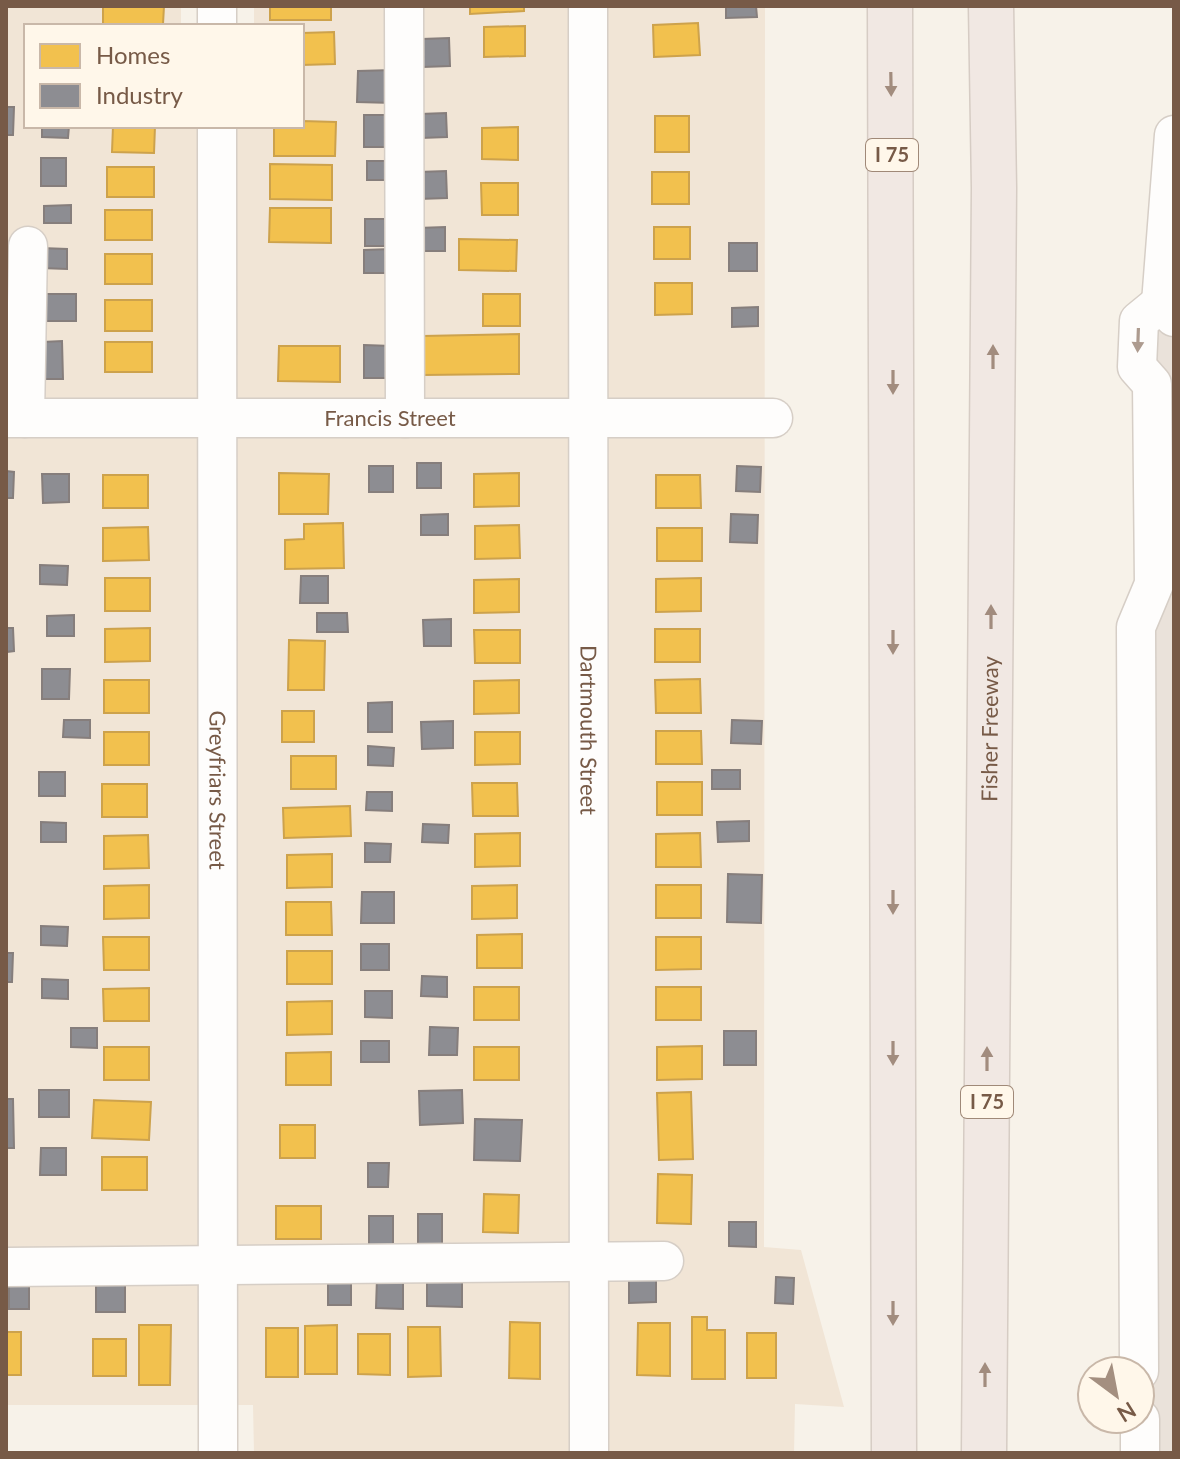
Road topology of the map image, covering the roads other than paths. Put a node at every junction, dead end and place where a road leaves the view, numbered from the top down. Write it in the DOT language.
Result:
graph roads {
  1 [pos="404,6"];
  2 [pos="588,6"];
  3 [pos="890,6"];
  4 [pos="991,6"];
  5 [pos="1019,6"];
  6 [pos="217,128"];
  7 [pos="1174,135"];
  8 [pos="994,188"];
  9 [pos="1170,221"];
  10 [pos="28,246"];
  11 [pos="1168,310"];
  12 [pos="1163,377"];
  13 [pos="15,418"];
  14 [pos="218,418"];
  15 [pos="405,418"];
  16 [pos="590,418"];
  17 [pos="773,418"];
  18 [pos="1163,507"];
  19 [pos="589,1260"];
  20 [pos="664,1261"];
  21 [pos="218,1264"];
  22 [pos="6,1267"];
  23 [pos="1139,1355"];
  24 [pos="218,1453"];
  25 [pos="589,1453"];
  26 [pos="894,1453"];
  27 [pos="984,1453"];
  1 -- 15 [label="street"];
  2 -- 16 [label="street, Dartmouth Street"];
  3 -- 26 [label="highway, I 75, one-way"];
  4 -- 8 [label="highway, Fisher Freeway / I 75"];
  5 -- 8 [label="highway"];
  6 -- 14 [label="street, Greyfriars Street"];
  7 -- 9 [label="street"];
  27 -- 8 [label="highway, Fisher Freeway / I 75, one-way"];
  9 -- 11 [label="street"];
  10 -- 13 [label="street"];
  11 -- 12 [label="street, one-way"];
  12 -- 18 [label="street"];
  13 -- 14 [label="street, Francis Street"];
  14 -- 15 [label="street, Francis Street"];
  14 -- 21 [label="street, Greyfriars Street"];
  15 -- 16 [label="street, Francis Street"];
  16 -- 17 [label="street, Francis Street"];
  16 -- 19 [label="street, Dartmouth Street"];
  18 -- 23 [label="street"];
  19 -- 20 [label="street"];
  19 -- 21 [label="street"];
  19 -- 25 [label="street, Dartmouth Street"];
  21 -- 22 [label="street"];
  21 -- 24 [label="street, Greyfriars Street"];
}
